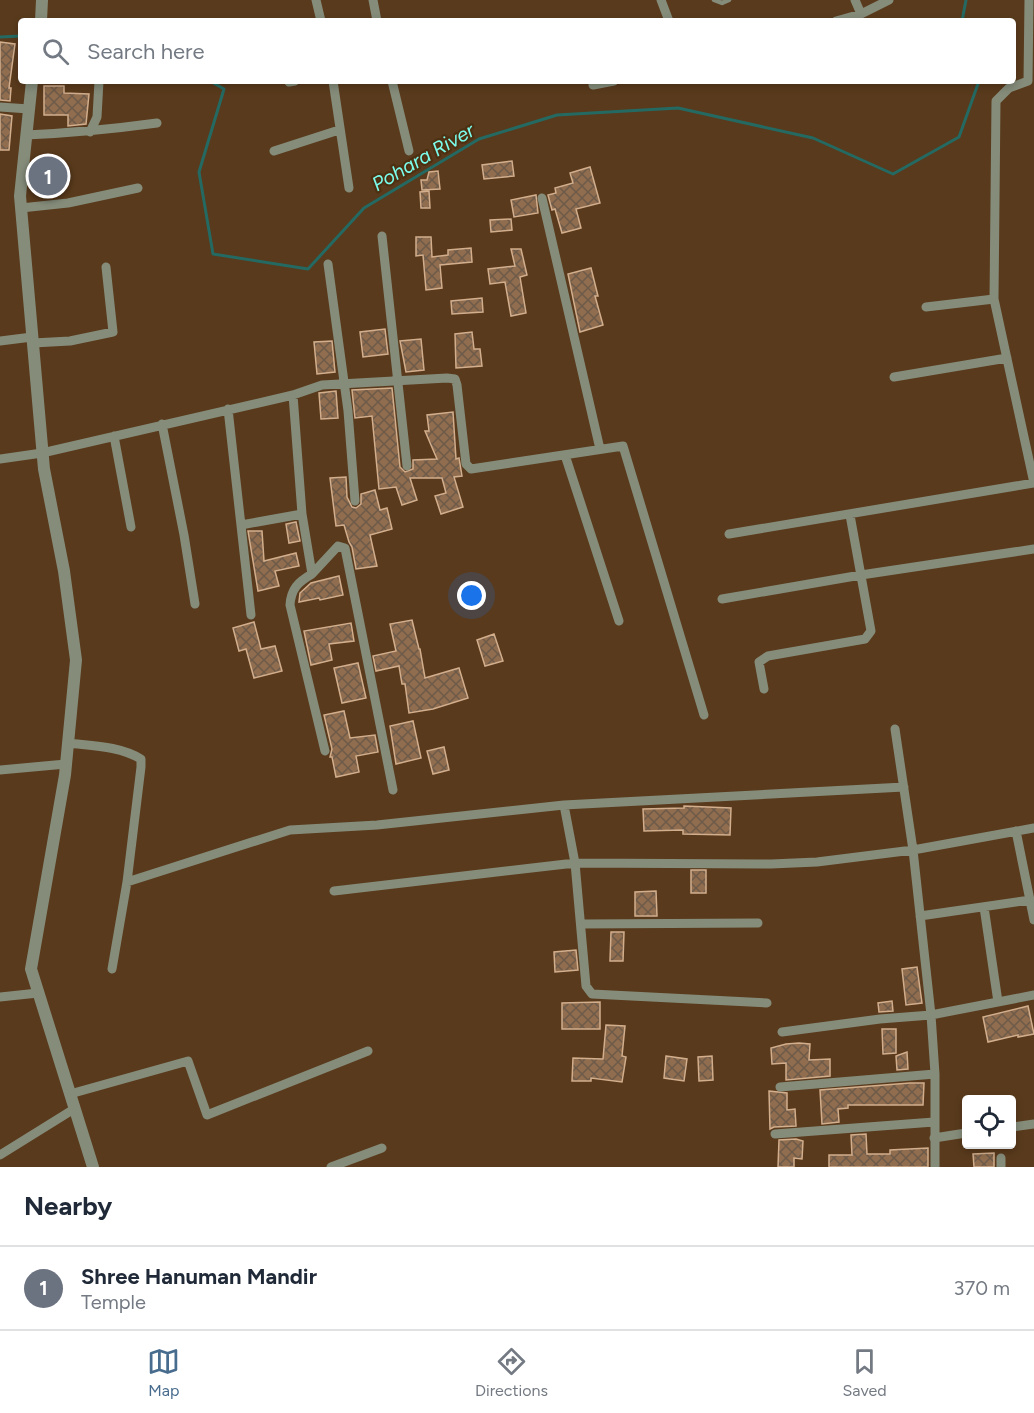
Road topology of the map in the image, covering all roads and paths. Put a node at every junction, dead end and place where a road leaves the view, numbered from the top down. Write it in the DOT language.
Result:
graph roads {
  1 [pos="42,0"];
  2 [pos="316,0"];
  3 [pos="372,0"];
  4 [pos="661,0"];
  5 [pos="714,0"];
  6 [pos="729,0"];
  7 [pos="855,0"];
  8 [pos="889,0"];
  9 [pos="1029,0"];
  10 [pos="861,14"];
  11 [pos="42,17"];
  12 [pos="320,18"];
  13 [pos="376,18"];
  14 [pos="668,18"];
  15 [pos="847,18"];
  16 [pos="1031,81"];
  17 [pos="32,84"];
  18 [pos="99,84"];
  19 [pos="333,84"];
  20 [pos="393,84"];
  21 [pos="598,84"];
  22 [pos="593,85"];
  23 [pos="0,107"];
  24 [pos="29,110"];
  25 [pos="157,123"];
  26 [pos="339,130"];
  27 [pos="90,132"];
  28 [pos="26,135"];
  29 [pos="274,150"];
  30 [pos="409,151"];
  31 [pos="138,188"];
  32 [pos="349,188"];
  33 [pos="542,198"];
  34 [pos="21,208"];
  35 [pos="382,236"];
  36 [pos="328,264"];
  37 [pos="106,267"];
  38 [pos="994,299"];
  39 [pos="926,308"];
  40 [pos="33,340"];
  41 [pos="0,342"];
  42 [pos="1007,358"];
  43 [pos="894,377"];
  44 [pos="397,381"];
  45 [pos="343,384"];
  46 [pos="293,395"];
  47 [pos="228,409"];
  48 [pos="162,424"];
  49 [pos="114,436"];
  50 [pos="600,448"];
  51 [pos="42,453"];
  52 [pos="565,455"];
  53 [pos="0,459"];
  54 [pos="407,466"];
  55 [pos="1034,483"];
  56 [pos="355,501"];
  57 [pos="302,514"];
  58 [pos="850,514"];
  59 [pos="241,525"];
  60 [pos="131,527"];
  61 [pos="729,534"];
  62 [pos="1034,549"];
  63 [pos="312,574"];
  64 [pos="861,575"];
  65 [pos="722,599"];
  66 [pos="195,604"];
  67 [pos="251,615"];
  68 [pos="619,621"];
  69 [pos="764,689"];
  70 [pos="704,715"];
  71 [pos="895,729"];
  72 [pos="68,743"];
  73 [pos="325,751"];
  74 [pos="66,764"];
  75 [pos="0,770"];
  76 [pos="904,787"];
  77 [pos="393,790"];
  78 [pos="564,805"];
  79 [pos="1034,828"];
  80 [pos="1017,831"];
  81 [pos="913,850"];
  82 [pos="575,863"];
  83 [pos="1030,879"];
  84 [pos="127,882"];
  85 [pos="334,891"];
  86 [pos="1030,900"];
  87 [pos="984,907"];
  88 [pos="920,916"];
  89 [pos="1034,920"];
  90 [pos="758,923"];
  91 [pos="581,924"];
  92 [pos="112,969"];
  93 [pos="38,993"];
  94 [pos="1034,995"];
  95 [pos="0,997"];
  96 [pos="998,1002"];
  97 [pos="767,1003"];
  98 [pos="931,1015"];
  99 [pos="782,1032"];
  100 [pos="368,1051"];
  101 [pos="935,1074"];
  102 [pos="780,1087"];
  103 [pos="70,1094"];
  104 [pos="74,1109"];
  105 [pos="934,1122"];
  106 [pos="1034,1124"];
  107 [pos="1016,1126"];
  108 [pos="775,1134"];
  109 [pos="962,1134"];
  110 [pos="934,1138"];
  111 [pos="382,1148"];
  112 [pos="0,1155"];
  113 [pos="341,1165"];
  114 [pos="93,1167"];
  115 [pos="331,1167"];
  116 [pos="935,1167"];
  1 -- 11 [label="street"];
  2 -- 12 [label="street"];
  3 -- 13 [label="street"];
  4 -- 14 [label="street"];
  5 -- 6 [label="lane"];
  7 -- 10 [label="street"];
  8 -- 10 [label="street"];
  9 -- 16 [label="street"];
  10 -- 15 [label="street"];
  16 -- 38 [label="street"];
  17 -- 24 [label="street"];
  18 -- 27 [label="street"];
  19 -- 26 [label="street"];
  20 -- 30 [label="street"];
  21 -- 22 [label="street"];
  23 -- 24 [label="street"];
  24 -- 28 [label="street"];
  25 -- 27 [label="street"];
  26 -- 29 [label="street"];
  26 -- 32 [label="street"];
  27 -- 28 [label="street"];
  28 -- 34 [label="street"];
  31 -- 34 [label="street"];
  33 -- 50 [label="street"];
  34 -- 40 [label="street"];
  35 -- 44 [label="street"];
  36 -- 45 [label="street"];
  37 -- 40 [label="street"];
  38 -- 39 [label="street"];
  38 -- 42 [label="street"];
  40 -- 41 [label="street"];
  40 -- 51 [label="street"];
  42 -- 43 [label="street"];
  42 -- 55 [label="street"];
  44 -- 45 [label="street"];
  44 -- 52 [label="street"];
  44 -- 54 [label="street"];
  45 -- 46 [label="street"];
  45 -- 56 [label="street"];
  46 -- 47 [label="street"];
  46 -- 57 [label="street"];
  47 -- 48 [label="street"];
  47 -- 59 [label="street"];
  48 -- 49 [label="street"];
  48 -- 66 [label="street"];
  49 -- 51 [label="street"];
  49 -- 60 [label="street"];
  50 -- 52 [label="street"];
  50 -- 70 [label="street"];
  51 -- 53 [label="street"];
  51 -- 72 [label="street"];
  52 -- 68 [label="street"];
  55 -- 58 [label="street"];
  57 -- 59 [label="street"];
  57 -- 63 [label="street"];
  58 -- 61 [label="street"];
  58 -- 64 [label="street"];
  59 -- 67 [label="street"];
  62 -- 64 [label="street"];
  63 -- 73 [label="street"];
  63 -- 77 [label="street"];
  64 -- 65 [label="street"];
  64 -- 69 [label="street"];
  71 -- 76 [label="street"];
  72 -- 74 [label="street"];
  72 -- 84 [label="street"];
  74 -- 75 [label="street"];
  74 -- 93 [label="street"];
  76 -- 78 [label="street"];
  76 -- 81 [label="street"];
  78 -- 82 [label="street"];
  78 -- 84 [label="street"];
  79 -- 80 [label="street"];
  80 -- 81 [label="street"];
  80 -- 83 [label="street"];
  81 -- 82 [label="street"];
  81 -- 88 [label="street"];
  82 -- 85 [label="street"];
  82 -- 91 [label="street"];
  83 -- 86 [label="street"];
  84 -- 92 [label="street"];
  86 -- 87 [label="street"];
  86 -- 89 [label="street"];
  87 -- 88 [label="street"];
  87 -- 96 [label="street"];
  88 -- 98 [label="street"];
  90 -- 91 [label="street"];
  91 -- 97 [label="street"];
  93 -- 95 [label="street"];
  93 -- 103 [label="street"];
  94 -- 96 [label="street"];
  96 -- 98 [label="street"];
  98 -- 99 [label="street"];
  98 -- 101 [label="street"];
  100 -- 103 [label="street"];
  101 -- 102 [label="street"];
  101 -- 105 [label="street"];
  103 -- 104 [label="street"];
  104 -- 112 [label="street"];
  104 -- 114 [label="street"];
  105 -- 108 [label="street"];
  105 -- 110 [label="street"];
  106 -- 107 [label="street"];
  109 -- 110 [label="street"];
  110 -- 116 [label="street"];
  111 -- 113 [label="street"];
  113 -- 115 [label="street"];
}
